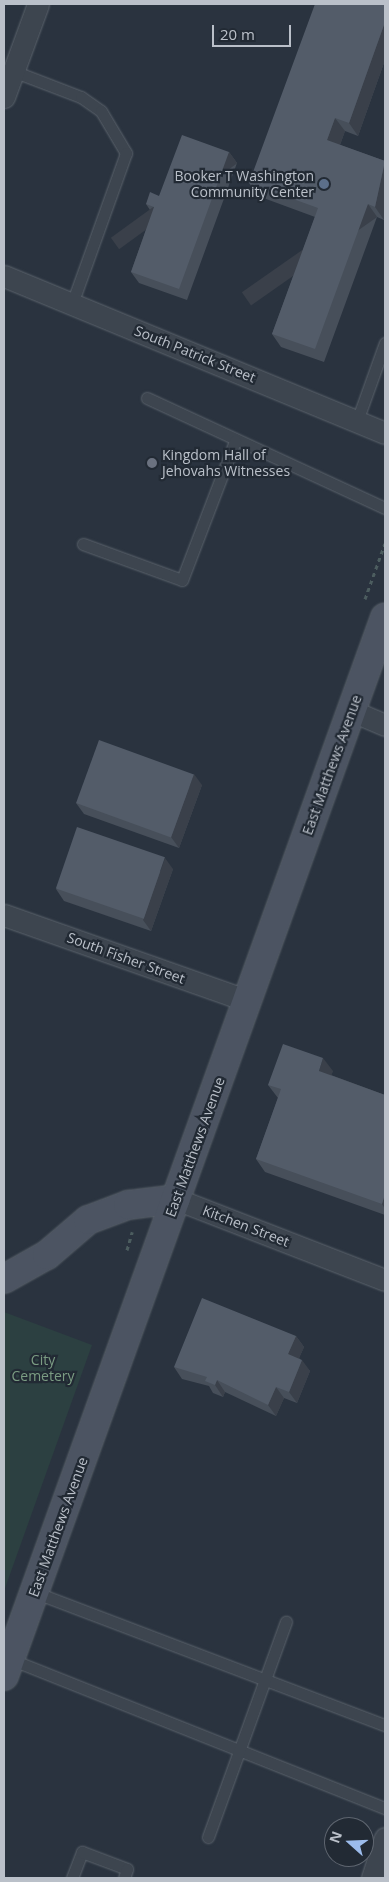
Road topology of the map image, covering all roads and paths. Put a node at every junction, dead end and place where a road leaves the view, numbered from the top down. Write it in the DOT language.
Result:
graph roads {
  1 [pos="38,4"];
  2 [pos="13,71"];
  3 [pos="4,96"];
  4 [pos="4,276"];
  5 [pos="72,304"];
  6 [pos="385,343"];
  7 [pos="147,398"];
  8 [pos="357,421"];
  9 [pos="385,433"];
  10 [pos="235,441"];
  11 [pos="385,508"];
  12 [pos="83,544"];
  13 [pos="385,617"];
  14 [pos="352,711"];
  15 [pos="385,725"];
  16 [pos="4,915"];
  17 [pos="248,1001"];
  18 [pos="176,1200"];
  19 [pos="4,1280"];
  20 [pos="385,1280"];
  21 [pos="34,1592"];
  22 [pos="286,1622"];
  23 [pos="7,1667"];
  24 [pos="265,1680"];
  25 [pos="385,1726"];
  26 [pos="240,1750"];
  27 [pos="385,1808"];
  28 [pos="208,1837"];
  29 [pos="385,1838"];
  30 [pos="72,1878"];
  31 [pos="124,1878"];
  32 [pos="372,1878"];
  1 -- 2 [label="street"];
  2 -- 3 [label="street"];
  2 -- 5 [label="lane"];
  4 -- 5 [label="street, South Patrick Street"];
  5 -- 8 [label="street, South Patrick Street"];
  6 -- 8 [label="lane"];
  7 -- 10 [label="lane"];
  8 -- 9 [label="street, South Patrick Street"];
  10 -- 11 [label="lane"];
  10 -- 12 [label="lane"];
  13 -- 14 [label="street, East Matthews Avenue"];
  14 -- 15 [label="street"];
  14 -- 17 [label="street, East Matthews Avenue"];
  16 -- 17 [label="street, South Fisher Street"];
  17 -- 18 [label="street, East Matthews Avenue"];
  18 -- 19 [label="street, Kitchen Street"];
  18 -- 20 [label="street, Kitchen Street"];
  18 -- 21 [label="street, East Matthews Avenue"];
  21 -- 23 [label="street, East Matthews Avenue"];
  21 -- 24 [label="lane"];
  22 -- 24 [label="lane"];
  23 -- 26 [label="lane"];
  24 -- 25 [label="lane"];
  24 -- 26 [label="lane"];
  26 -- 27 [label="lane"];
  26 -- 28 [label="lane"];
  29 -- 32 [label="street"];
  30 -- 31 [label="lane"];
}
